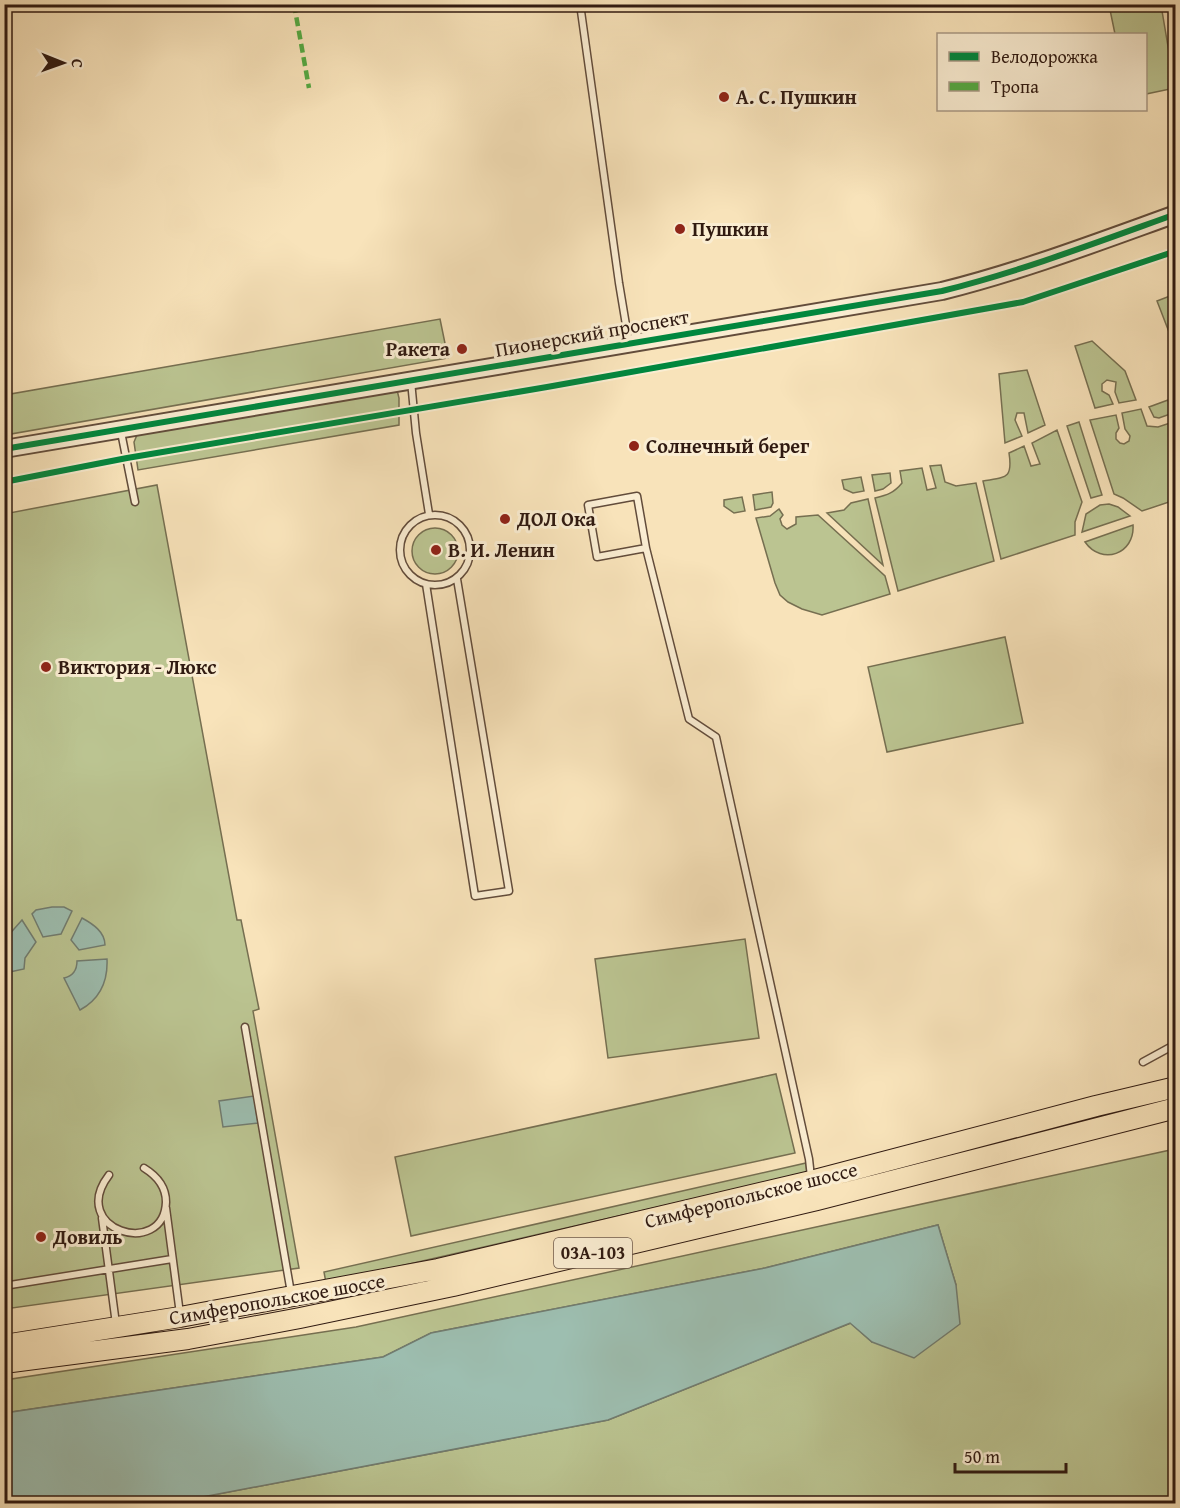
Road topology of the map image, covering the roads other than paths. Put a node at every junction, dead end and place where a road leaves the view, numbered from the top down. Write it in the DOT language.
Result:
graph roads {
  1 [pos="580,4"];
  2 [pos="1176,214"];
  3 [pos="629,344"];
  4 [pos="411,380"];
  5 [pos="121,431"];
  6 [pos="4,449"];
  7 [pos="135,502"];
  8 [pos="429,514"];
  9 [pos="646,548"];
  10 [pos="457,579"];
  11 [pos="426,584"];
  12 [pos="245,1027"];
  13 [pos="1176,1044"];
  14 [pos="1143,1062"];
  15 [pos="1176,1087"];
  16 [pos="1176,1108"];
  17 [pos="144,1168"];
  18 [pos="109,1175"];
  19 [pos="812,1181"];
  20 [pos="165,1206"];
  21 [pos="102,1215"];
  22 [pos="172,1259"];
  23 [pos="109,1269"];
  24 [pos="4,1286"];
  25 [pos="292,1297"];
  26 [pos="180,1317"];
  27 [pos="117,1327"];
  28 [pos="4,1345"];
  29 [pos="4,1364"];
  1 -- 3 [label="lane"];
  2 -- 3 [label="street, Пионерский проспект"];
  3 -- 4 [label="street, Пионерский проспект"];
  4 -- 5 [label="street, Пионерский проспект"];
  4 -- 8 [label="lane"];
  5 -- 6 [label="street, Пионерский проспект"];
  5 -- 7 [label="lane"];
  8 -- 10 [label="lane"];
  8 -- 11 [label="lane"];
  9 -- 9 [label="lane"];
  9 -- 19 [label="lane"];
  10 -- 11 [label="lane"];
  10 -- 11 [label="lane"];
  12 -- 25 [label="lane"];
  13 -- 14 [label="lane"];
  15 -- 19 [label="main road, Симферопольское шоссе / 03А-103"];
  16 -- 29 [label="main road, Симферопольское шоссе / 03А-103"];
  17 -- 20 [label="lane"];
  18 -- 21 [label="lane"];
  19 -- 25 [label="main road, Симферопольское шоссе / 03А-103"];
  20 -- 21 [label="lane"];
  20 -- 22 [label="lane"];
  21 -- 23 [label="lane"];
  22 -- 23 [label="lane"];
  22 -- 26 [label="lane"];
  23 -- 24 [label="lane"];
  23 -- 27 [label="lane"];
  25 -- 26 [label="main road, Симферопольское шоссе / 03А-103"];
  26 -- 27 [label="main road, Симферопольское шоссе / 03А-103"];
  27 -- 28 [label="main road, Симферопольское шоссе / 03А-103"];
}
